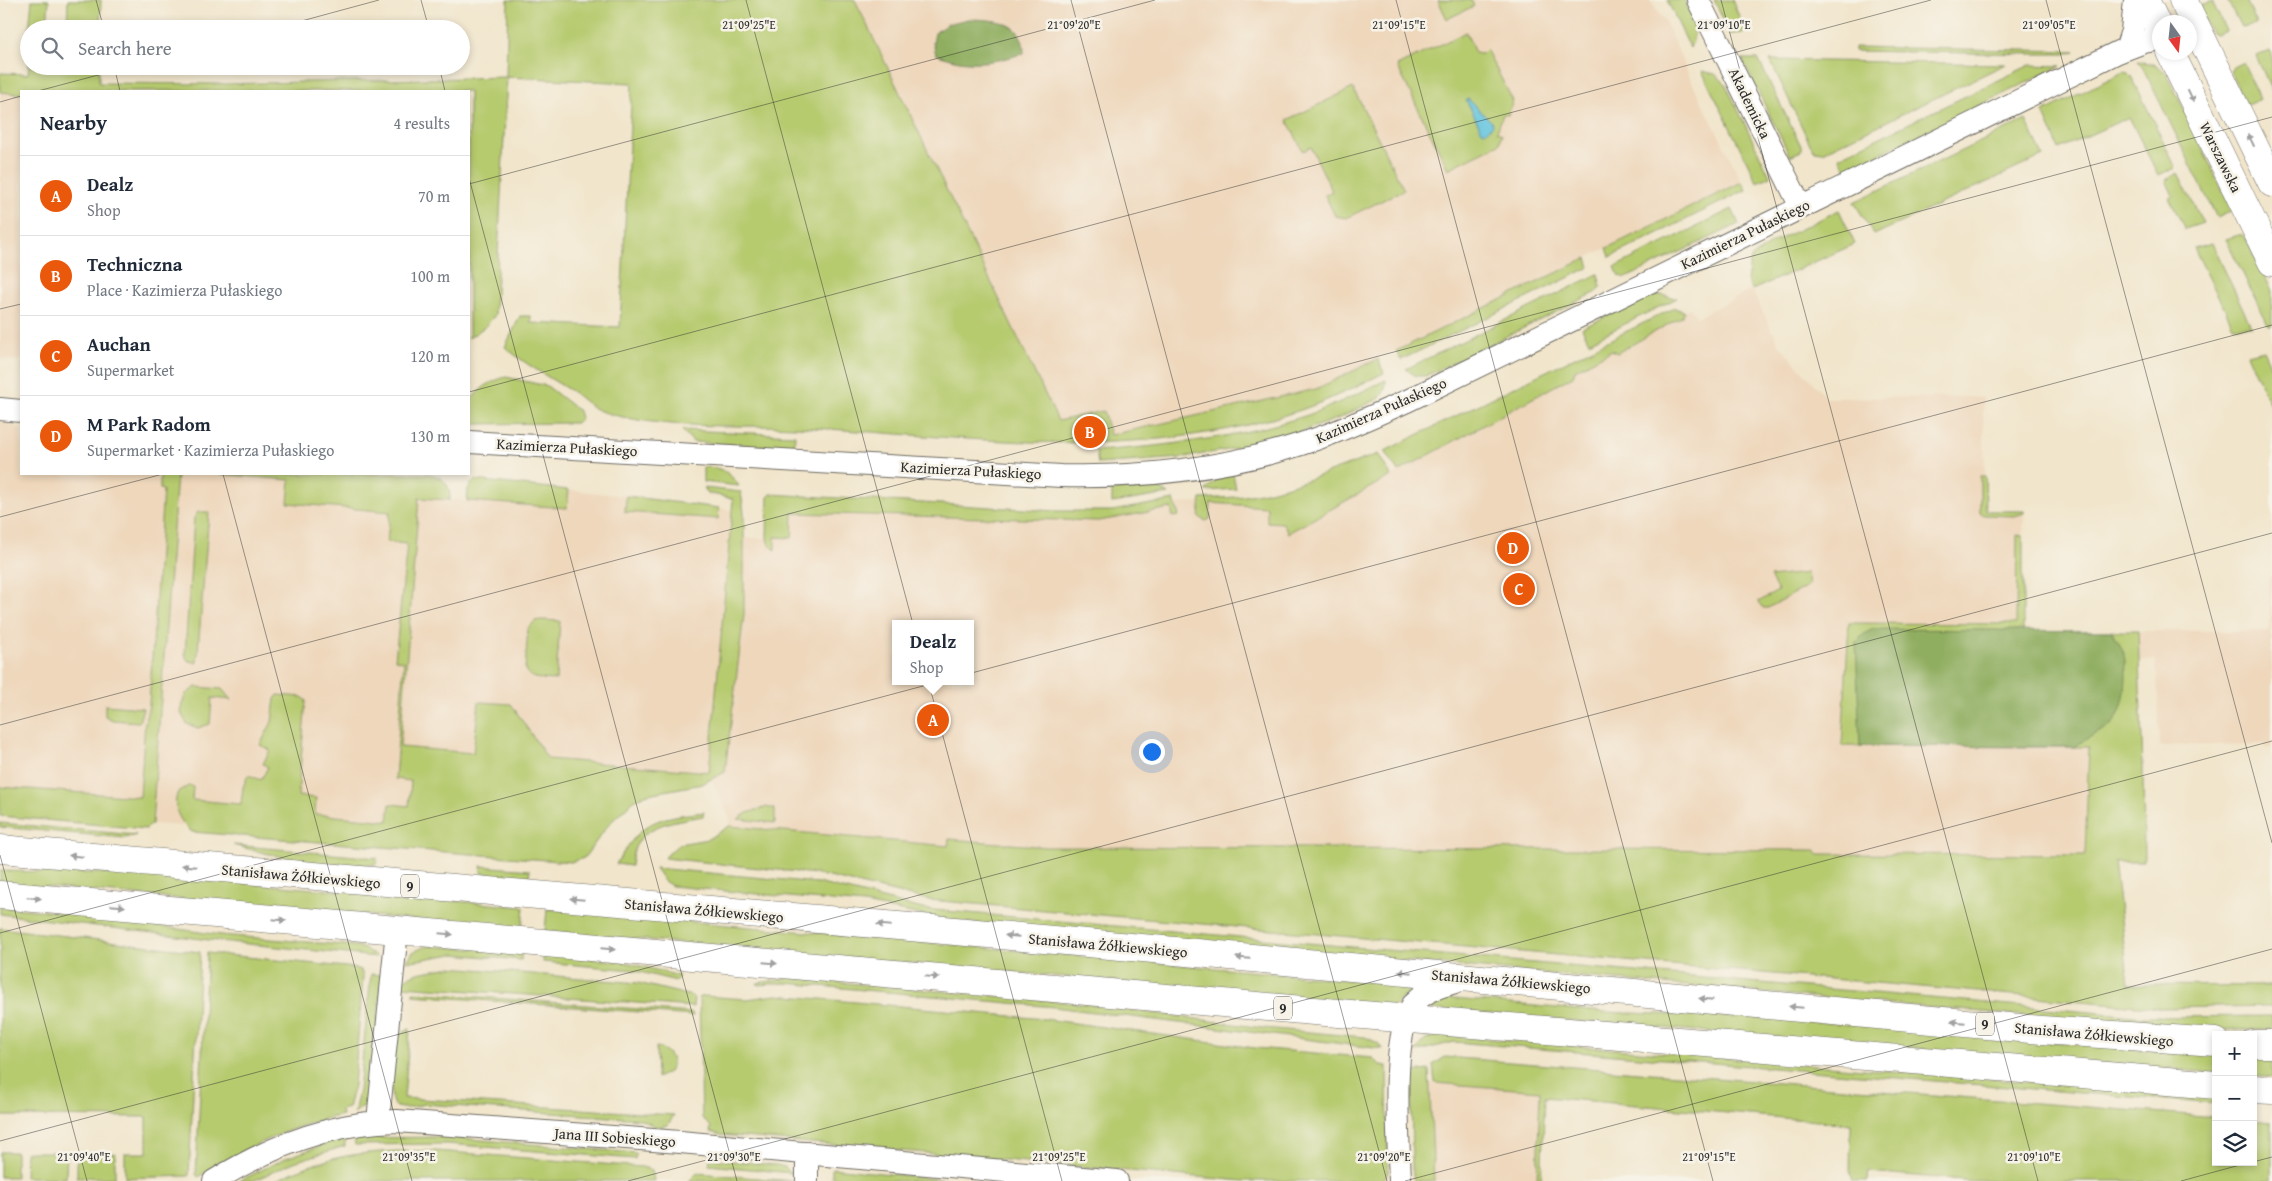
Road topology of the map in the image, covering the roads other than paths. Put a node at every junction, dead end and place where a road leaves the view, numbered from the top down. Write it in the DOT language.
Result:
graph roads {
  1 [pos="1698,0"];
  2 [pos="2135,0"];
  3 [pos="2145,0"];
  4 [pos="2183,0"];
  5 [pos="2152,15"];
  6 [pos="2152,41"];
  7 [pos="2126,49"];
  8 [pos="2197,52"];
  9 [pos="2174,60"];
  10 [pos="2216,69"];
  11 [pos="2272,183"];
  12 [pos="1801,207"];
  13 [pos="2272,262"];
  14 [pos="0,409"];
  15 [pos="20,411"];
  16 [pos="470,442"];
  17 [pos="0,849"];
  18 [pos="0,895"];
  19 [pos="397,930"];
  20 [pos="1471,978"];
  21 [pos="1407,1018"];
  22 [pos="2212,1042"];
  23 [pos="2257,1044"];
  24 [pos="2272,1044"];
  25 [pos="2212,1085"];
  26 [pos="2257,1089"];
  27 [pos="2272,1090"];
  28 [pos="378,1121"];
  29 [pos="807,1153"];
  30 [pos="214,1181"];
  31 [pos="807,1181"];
  32 [pos="1117,1181"];
  33 [pos="1400,1181"];
  1 -- 12 [label="street, Akademicka"];
  2 -- 7 [label="street"];
  3 -- 5 [label="main road"];
  4 -- 10 [label="main road"];
  6 -- 7 [label="street, Kazimierza Pułaskiego"];
  7 -- 12 [label="street, Kazimierza Pułaskiego"];
  8 -- 10 [label="street"];
  9 -- 13 [label="main road, Warszawska, one-way"];
  11 -- 10 [label="main road, one-way"];
  12 -- 16 [label="street, Kazimierza Pułaskiego"];
  14 -- 15 [label="street"];
  20 -- 17 [label="main road, Stanisława Żółkiewskiego / 9, one-way"];
  18 -- 19 [label="main road, 9, one-way"];
  19 -- 21 [label="main road, 9, one-way"];
  19 -- 28 [label="street"];
  20 -- 21 [label="street"];
  22 -- 20 [label="main road, Stanisława Żółkiewskiego / 9, one-way"];
  21 -- 25 [label="main road, 9"];
  21 -- 33 [label="street"];
  23 -- 24 [label="main road"];
  26 -- 27 [label="main road"];
  28 -- 29 [label="street, Jana III Sobieskiego"];
  28 -- 30 [label="street, Jana III Sobieskiego"];
  29 -- 31 [label="street"];
  29 -- 32 [label="street, Jana III Sobieskiego"];
}
